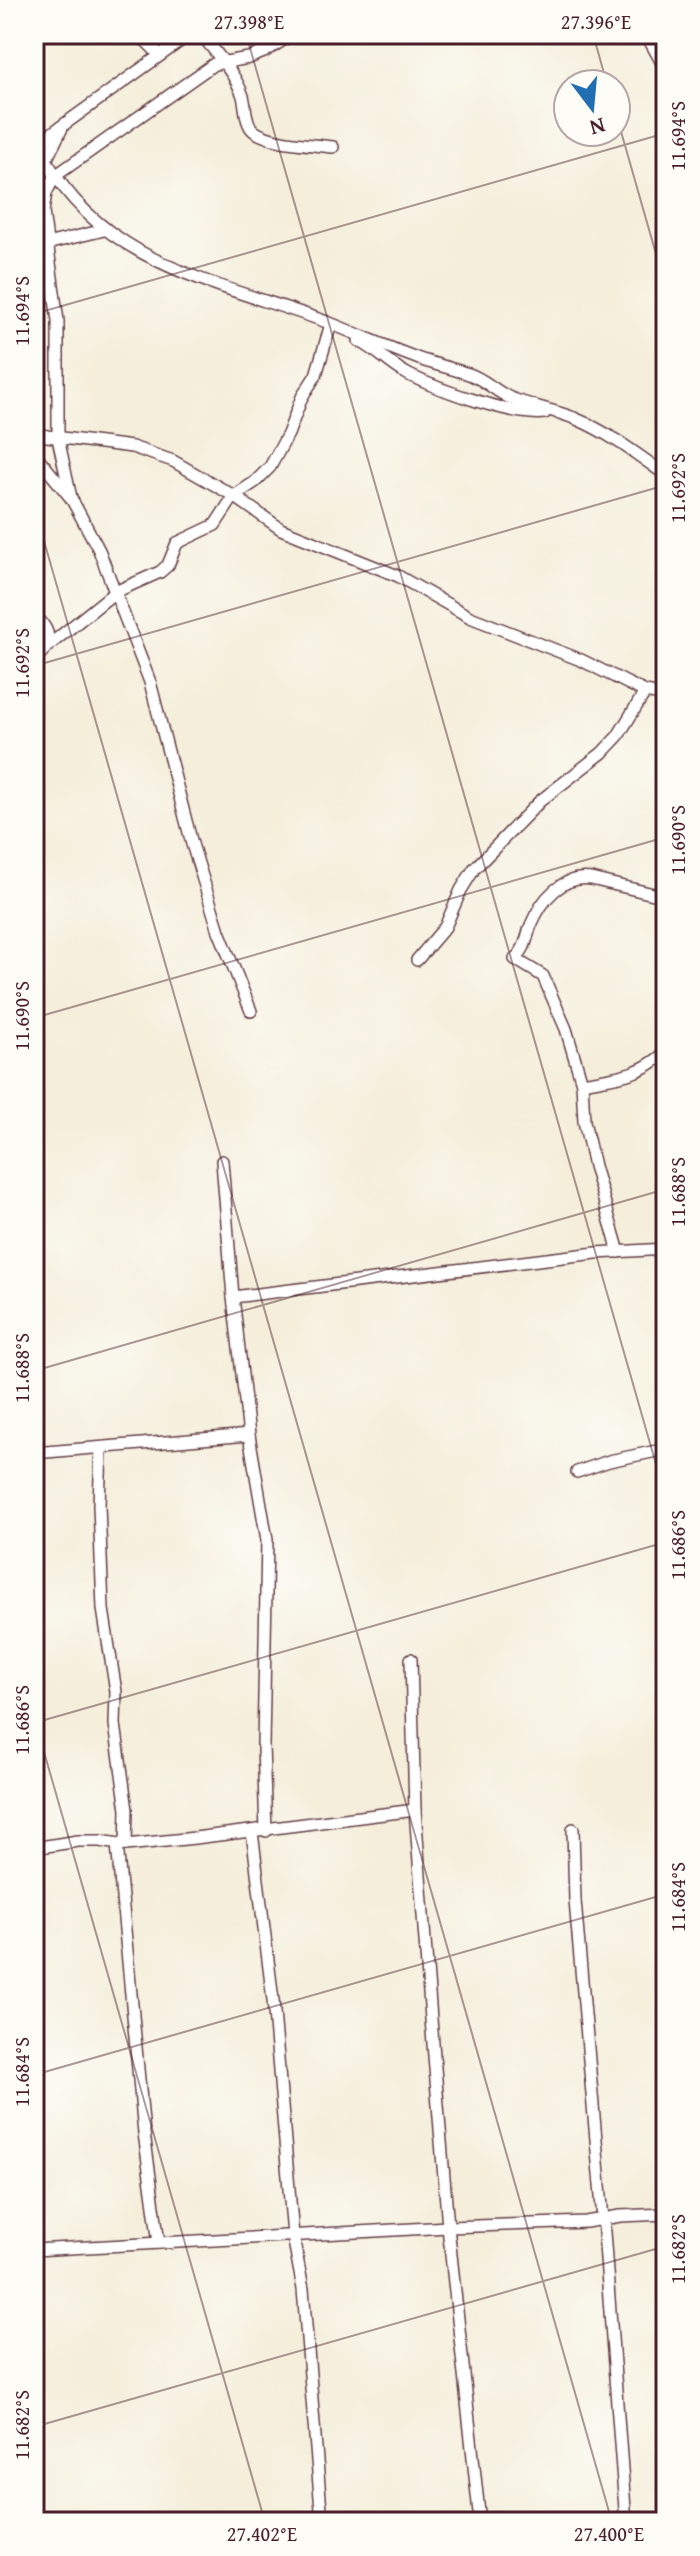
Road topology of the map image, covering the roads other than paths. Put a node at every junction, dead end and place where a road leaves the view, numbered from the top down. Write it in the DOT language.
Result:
graph roads {
  1 [pos="139,34"];
  2 [pos="190,34"];
  3 [pos="201,34"];
  4 [pos="293,34"];
  5 [pos="646,34"];
  6 [pos="160,55"];
  7 [pos="223,62"];
  8 [pos="666,70"];
  9 [pos="62,128"];
  10 [pos="34,146"];
  11 [pos="333,147"];
  12 [pos="55,176"];
  13 [pos="43,212"];
  14 [pos="34,223"];
  15 [pos="104,230"];
  16 [pos="40,247"];
  17 [pos="330,325"];
  18 [pos="456,371"];
  19 [pos="464,395"];
  20 [pos="552,412"];
  21 [pos="34,432"];
  22 [pos="58,438"];
  23 [pos="34,453"];
  24 [pos="666,475"];
  25 [pos="234,496"];
  26 [pos="71,498"];
  27 [pos="115,592"];
  28 [pos="34,614"];
  29 [pos="48,646"];
  30 [pos="34,660"];
  31 [pos="645,692"];
  32 [pos="666,696"];
  33 [pos="666,897"];
  34 [pos="417,960"];
  35 [pos="251,1011"];
  36 [pos="666,1052"];
  37 [pos="582,1083"];
  38 [pos="222,1161"];
  39 [pos="666,1249"];
  40 [pos="619,1252"];
  41 [pos="233,1297"];
  42 [pos="249,1435"];
  43 [pos="101,1448"];
  44 [pos="666,1449"];
  45 [pos="34,1453"];
  46 [pos="577,1472"];
  47 [pos="411,1659"];
  48 [pos="415,1810"];
  49 [pos="573,1829"];
  50 [pos="266,1831"];
  51 [pos="252,1832"];
  52 [pos="121,1844"];
  53 [pos="34,1848"];
  54 [pos="666,2214"];
  55 [pos="603,2219"];
  56 [pos="448,2227"];
  57 [pos="293,2236"];
  58 [pos="159,2243"];
  59 [pos="34,2250"];
  60 [pos="322,2522"];
  61 [pos="480,2522"];
  62 [pos="626,2522"];
  1 -- 6 [label="street"];
  2 -- 6 [label="street"];
  3 -- 7 [label="street"];
  4 -- 7 [label="street"];
  5 -- 8 [label="street"];
  6 -- 9 [label="street"];
  7 -- 11 [label="street"];
  7 -- 12 [label="street"];
  9 -- 10 [label="street"];
  9 -- 12 [label="street"];
  12 -- 13 [label="street"];
  12 -- 15 [label="street"];
  13 -- 14 [label="street"];
  13 -- 16 [label="street"];
  15 -- 16 [label="street"];
  15 -- 17 [label="street"];
  16 -- 22 [label="street"];
  17 -- 18 [label="street"];
  17 -- 19 [label="street"];
  17 -- 25 [label="street"];
  18 -- 19 [label="street"];
  18 -- 20 [label="street"];
  19 -- 20 [label="street"];
  20 -- 24 [label="street"];
  21 -- 22 [label="street"];
  22 -- 25 [label="street"];
  22 -- 26 [label="street"];
  23 -- 26 [label="street"];
  25 -- 27 [label="street"];
  25 -- 31 [label="street"];
  26 -- 27 [label="street"];
  27 -- 29 [label="street"];
  27 -- 35 [label="street"];
  28 -- 29 [label="street"];
  29 -- 30 [label="street"];
  31 -- 32 [label="street"];
  31 -- 34 [label="street"];
  33 -- 37 [label="street"];
  36 -- 37 [label="street"];
  37 -- 40 [label="street"];
  38 -- 41 [label="street"];
  39 -- 40 [label="street"];
  40 -- 41 [label="street"];
  41 -- 42 [label="street"];
  42 -- 43 [label="street"];
  42 -- 50 [label="street"];
  43 -- 45 [label="street"];
  43 -- 52 [label="street"];
  44 -- 46 [label="street"];
  47 -- 48 [label="street"];
  48 -- 50 [label="street"];
  48 -- 56 [label="street"];
  49 -- 55 [label="street"];
  50 -- 51 [label="street"];
  51 -- 52 [label="street"];
  51 -- 57 [label="street"];
  52 -- 53 [label="street"];
  52 -- 58 [label="street"];
  54 -- 55 [label="street"];
  55 -- 56 [label="street"];
  55 -- 62 [label="street"];
  56 -- 57 [label="street"];
  56 -- 61 [label="street"];
  57 -- 58 [label="street"];
  57 -- 60 [label="street"];
  58 -- 59 [label="street"];
}
